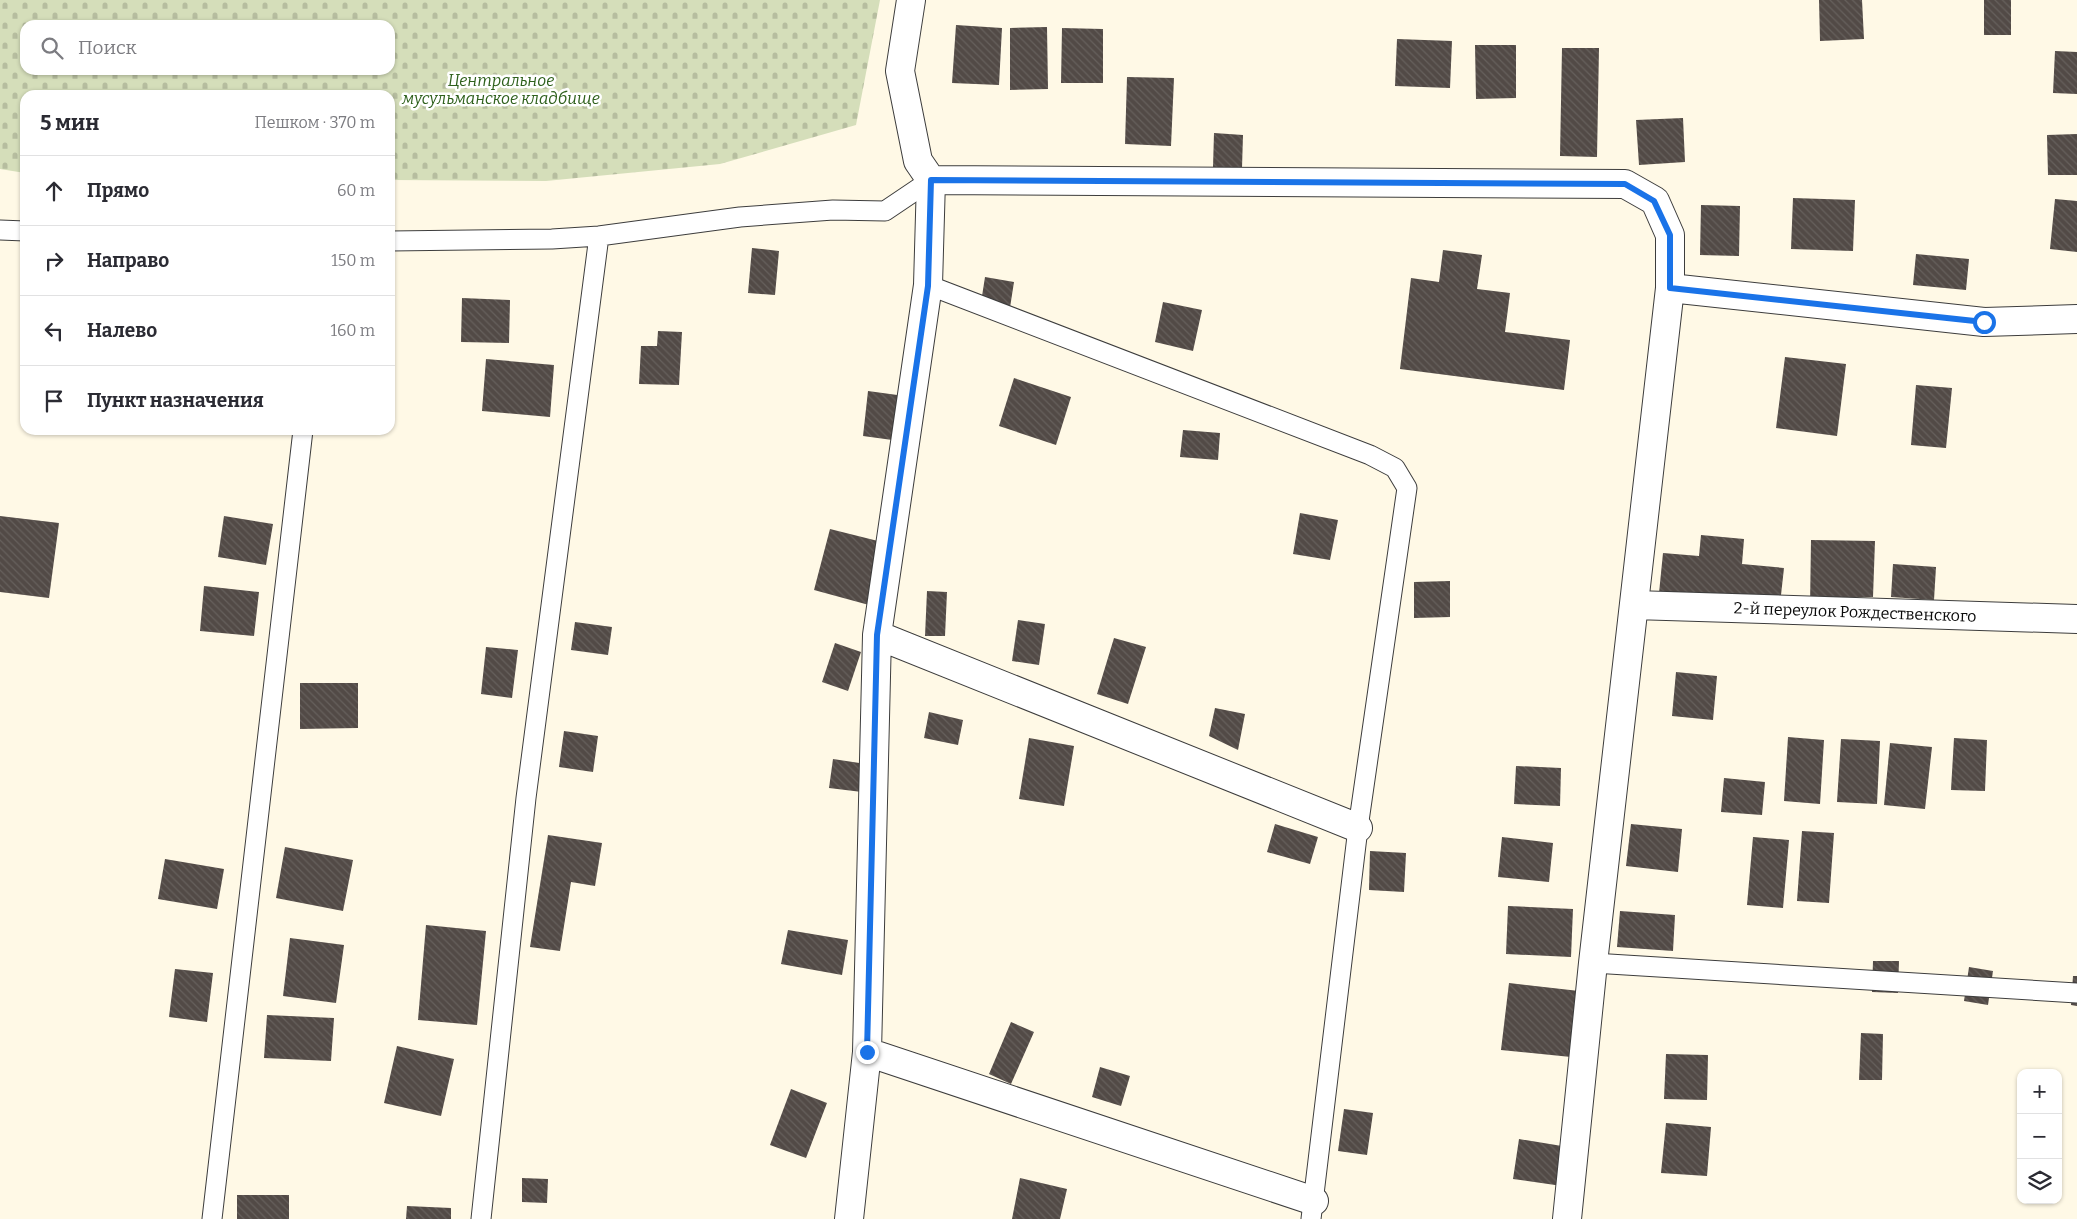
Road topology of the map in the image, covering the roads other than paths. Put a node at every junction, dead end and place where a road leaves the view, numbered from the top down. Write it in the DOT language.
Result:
graph roads {
  1 [pos="911,0"];
  2 [pos="931,180"];
  3 [pos="0,230"];
  4 [pos="20,231"];
  5 [pos="599,236"];
  6 [pos="395,241"];
  7 [pos="928,286"];
  8 [pos="1670,288"];
  9 [pos="2077,320"];
  10 [pos="302,435"];
  11 [pos="1634,605"];
  12 [pos="2077,620"];
  13 [pos="877,635"];
  14 [pos="1358,828"];
  15 [pos="1593,963"];
  16 [pos="2077,993"];
  17 [pos="867,1052"];
  18 [pos="1313,1210"];
  19 [pos="212,1219"];
  20 [pos="481,1219"];
  21 [pos="849,1219"];
  22 [pos="1567,1219"];
  1 -- 2 [label="street"];
  2 -- 5 [label="lane"];
  2 -- 7 [label="street"];
  2 -- 8 [label="street"];
  3 -- 4 [label="lane"];
  5 -- 6 [label="lane"];
  5 -- 20 [label="lane"];
  7 -- 13 [label="street"];
  7 -- 14 [label="lane"];
  8 -- 9 [label="street"];
  8 -- 11 [label="street"];
  10 -- 19 [label="lane"];
  11 -- 12 [label="street, 2-й переулок Рождественского"];
  11 -- 15 [label="street"];
  13 -- 14 [label="street"];
  13 -- 17 [label="street"];
  14 -- 18 [label="lane"];
  15 -- 16 [label="lane"];
  15 -- 22 [label="street"];
  17 -- 18 [label="street"];
  17 -- 21 [label="street"];
}
